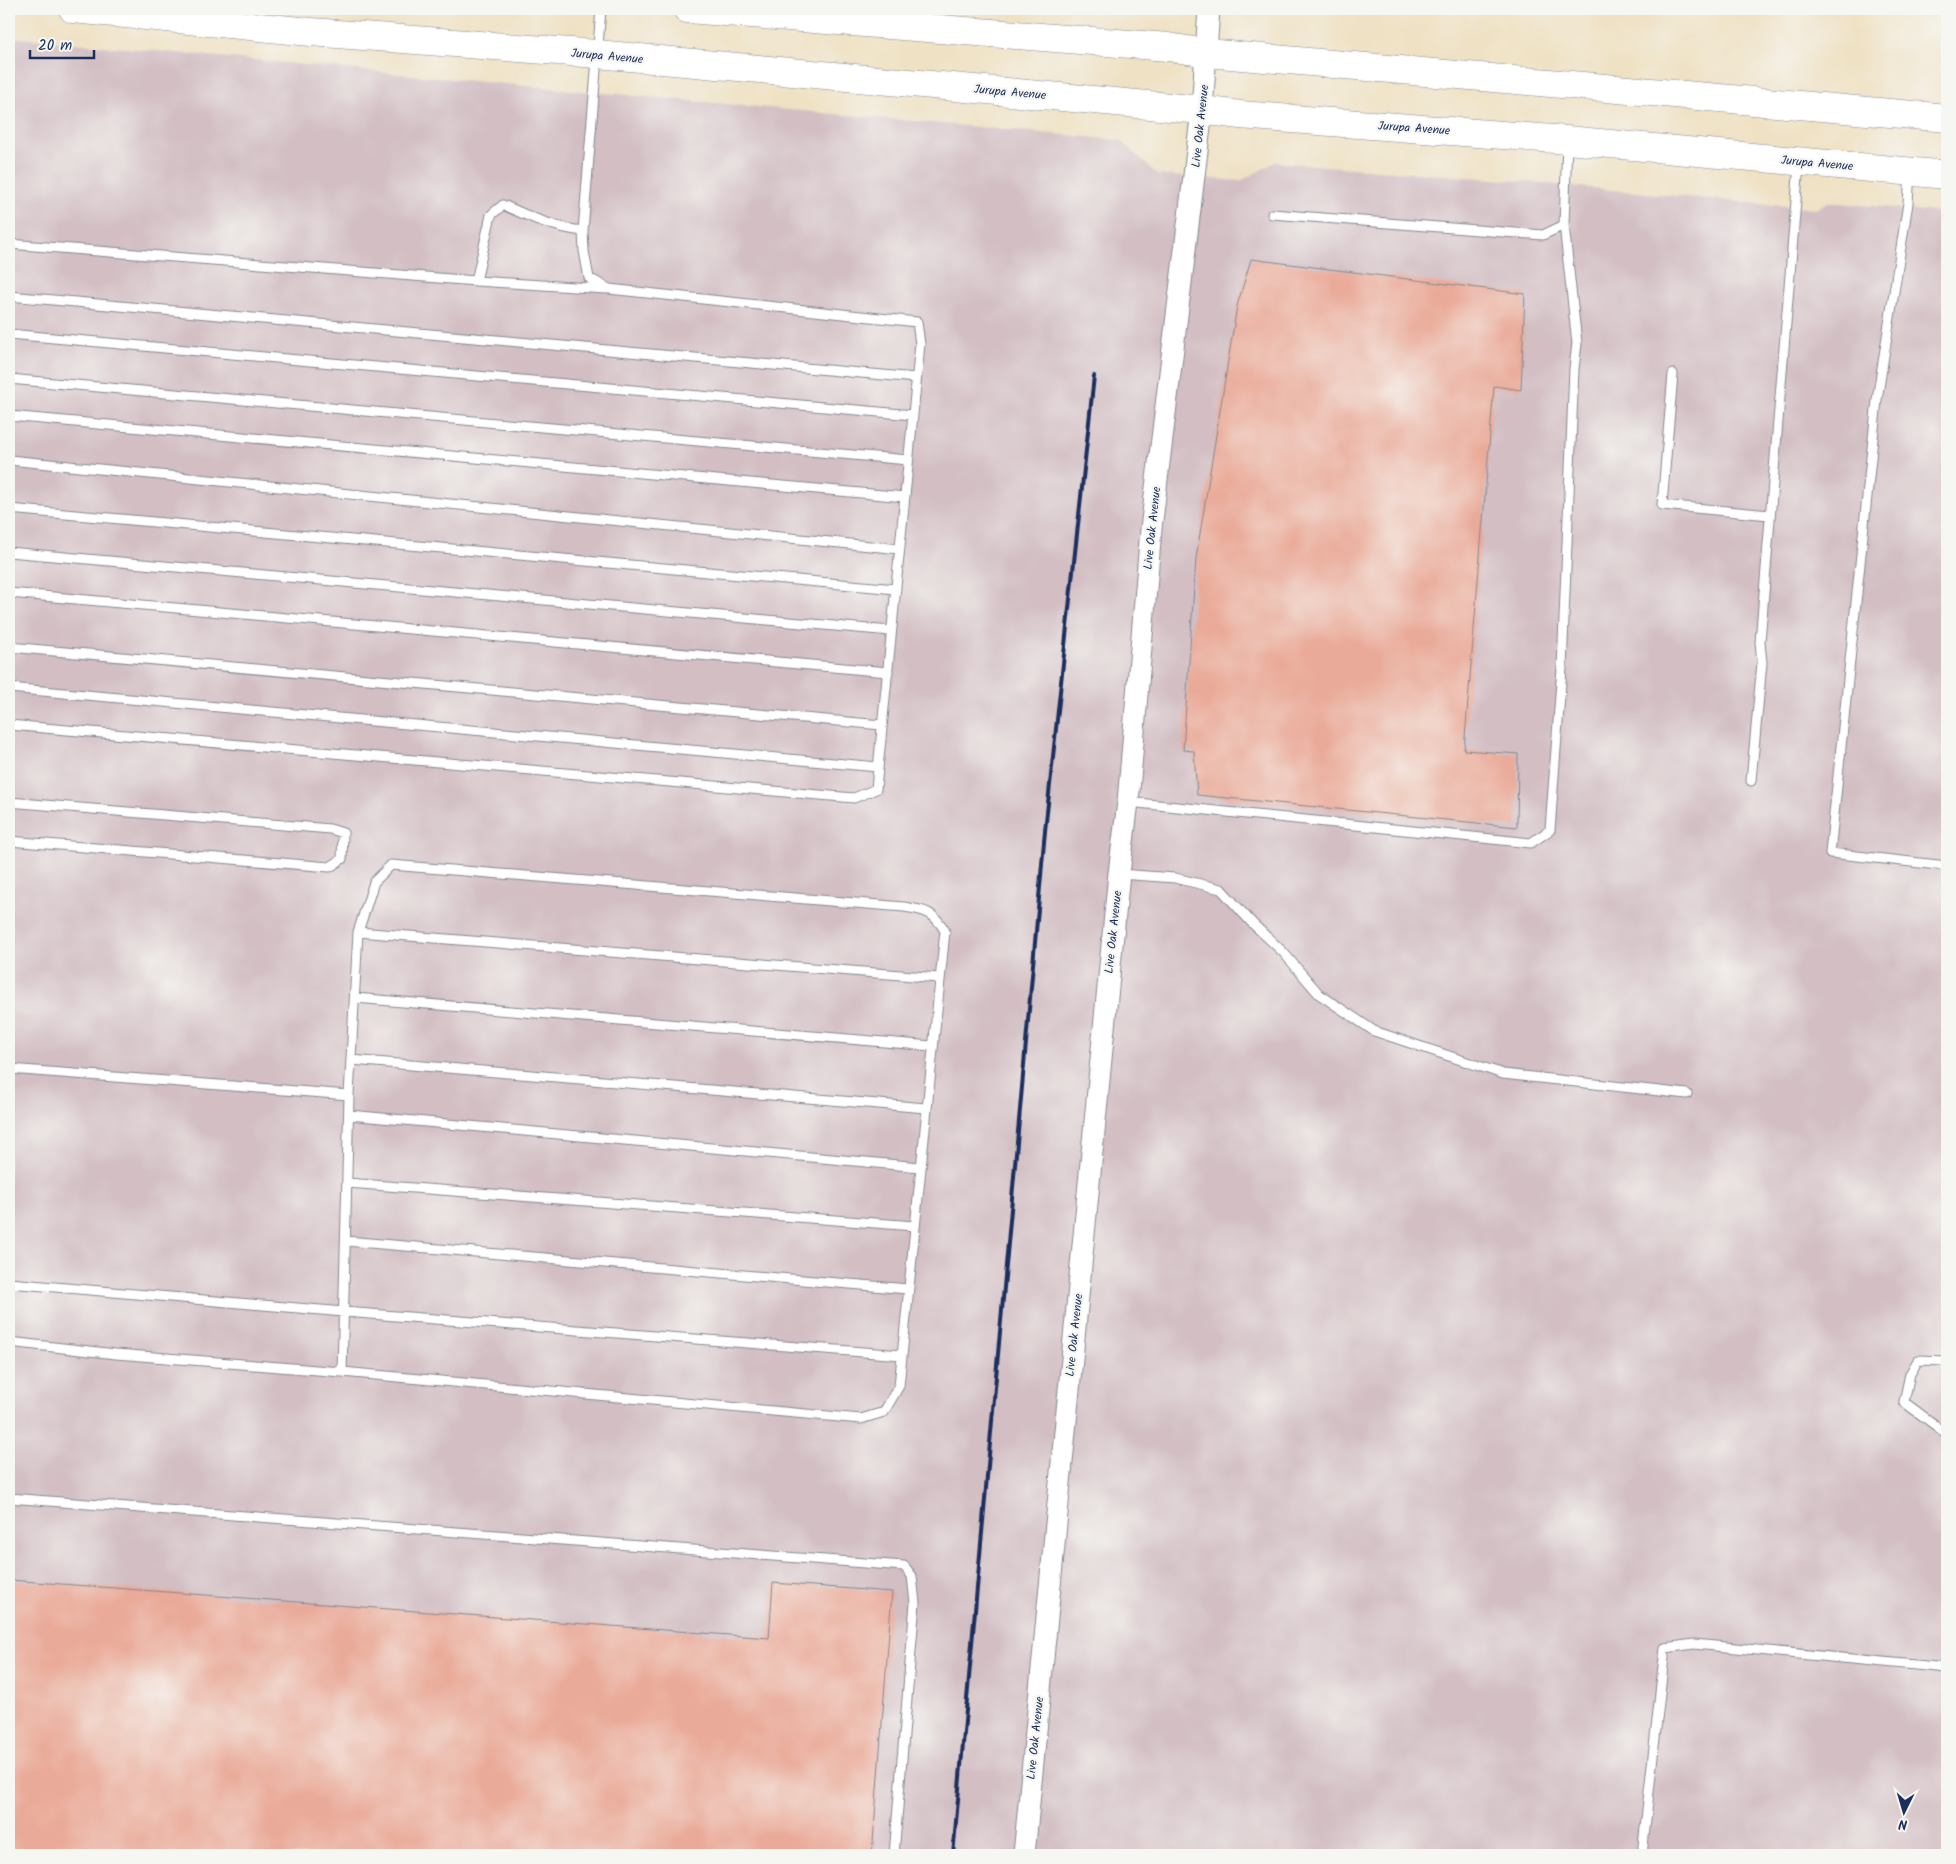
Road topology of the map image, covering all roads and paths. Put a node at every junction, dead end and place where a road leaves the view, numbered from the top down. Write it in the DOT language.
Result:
graph roads {
  1 [pos="73,9"];
  2 [pos="602,9"];
  3 [pos="686,9"];
  4 [pos="1209,9"];
  5 [pos="1207,53"];
  6 [pos="597,54"];
  7 [pos="1202,110"];
  8 [pos="1947,118"];
  9 [pos="1567,140"];
  10 [pos="1799,162"];
  11 [pos="1910,172"];
  12 [pos="1947,175"];
  13 [pos="1272,214"];
  14 [pos="1564,225"];
  15 [pos="583,231"];
  16 [pos="9,244"];
  17 [pos="476,280"];
  18 [pos="609,289"];
  19 [pos="9,296"];
  20 [pos="9,334"];
  21 [pos="1673,374"];
  22 [pos="916,378"];
  23 [pos="9,379"];
  24 [pos="9,416"];
  25 [pos="913,416"];
  26 [pos="9,460"];
  27 [pos="908,460"];
  28 [pos="905,497"];
  29 [pos="9,509"];
  30 [pos="1770,515"];
  31 [pos="900,549"];
  32 [pos="9,552"];
  33 [pos="896,589"];
  34 [pos="9,593"];
  35 [pos="892,631"];
  36 [pos="9,647"];
  37 [pos="888,672"];
  38 [pos="9,688"];
  39 [pos="9,725"];
  40 [pos="882,725"];
  41 [pos="878,767"];
  42 [pos="1751,781"];
  43 [pos="9,802"];
  44 [pos="1128,802"];
  45 [pos="9,841"];
  46 [pos="1947,866"];
  47 [pos="1119,874"];
  48 [pos="358,932"];
  49 [pos="939,978"];
  50 [pos="355,998"];
  51 [pos="932,1046"];
  52 [pos="351,1060"];
  53 [pos="9,1069"];
  54 [pos="1687,1094"];
  55 [pos="349,1095"];
  56 [pos="926,1108"];
  57 [pos="349,1115"];
  58 [pos="920,1167"];
  59 [pos="347,1183"];
  60 [pos="915,1226"];
  61 [pos="346,1241"];
  62 [pos="9,1283"];
  63 [pos="908,1290"];
  64 [pos="344,1312"];
  65 [pos="9,1342"];
  66 [pos="902,1354"];
  67 [pos="1947,1362"];
  68 [pos="342,1372"];
  69 [pos="1947,1434"];
  70 [pos="9,1498"];
  71 [pos="1947,1668"];
  72 [pos="894,1855"];
  73 [pos="1024,1855"];
  74 [pos="1642,1855"];
  1 -- 6 [label="main road, Jurupa Avenue"];
  2 -- 6 [label="lane"];
  3 -- 5 [label="main road"];
  4 -- 5 [label="street, Live Oak Avenue"];
  5 -- 7 [label="street, Live Oak Avenue"];
  5 -- 8 [label="main road"];
  6 -- 7 [label="main road, Jurupa Avenue"];
  6 -- 15 [label="lane"];
  7 -- 9 [label="main road, Jurupa Avenue"];
  7 -- 44 [label="street, Live Oak Avenue"];
  9 -- 10 [label="main road, Jurupa Avenue"];
  9 -- 14 [label="lane"];
  10 -- 11 [label="main road, Jurupa Avenue"];
  10 -- 30 [label="lane"];
  11 -- 12 [label="main road, Jurupa Avenue"];
  11 -- 46 [label="lane"];
  13 -- 14 [label="lane"];
  14 -- 44 [label="lane"];
  15 -- 17 [label="lane"];
  15 -- 18 [label="lane"];
  16 -- 17 [label="lane"];
  17 -- 18 [label="lane"];
  18 -- 22 [label="lane"];
  19 -- 22 [label="lane"];
  20 -- 25 [label="lane"];
  21 -- 30 [label="lane"];
  22 -- 25 [label="lane"];
  23 -- 27 [label="lane"];
  24 -- 28 [label="lane"];
  25 -- 27 [label="lane"];
  26 -- 31 [label="lane"];
  27 -- 28 [label="lane"];
  28 -- 31 [label="lane"];
  29 -- 33 [label="lane"];
  30 -- 42 [label="lane"];
  31 -- 33 [label="lane"];
  32 -- 35 [label="lane"];
  33 -- 35 [label="lane"];
  34 -- 37 [label="lane"];
  35 -- 37 [label="lane"];
  36 -- 40 [label="lane"];
  37 -- 40 [label="lane"];
  38 -- 41 [label="lane"];
  39 -- 41 [label="lane"];
  40 -- 41 [label="lane"];
  43 -- 45 [label="lane"];
  44 -- 47 [label="street, Live Oak Avenue"];
  47 -- 54 [label="lane"];
  47 -- 73 [label="street, Live Oak Avenue"];
  48 -- 49 [label="lane"];
  48 -- 49 [label="lane"];
  48 -- 50 [label="lane"];
  49 -- 51 [label="lane"];
  50 -- 51 [label="lane"];
  50 -- 52 [label="lane"];
  51 -- 56 [label="lane"];
  52 -- 55 [label="lane"];
  52 -- 56 [label="lane"];
  53 -- 55 [label="lane"];
  55 -- 57 [label="lane"];
  56 -- 58 [label="lane"];
  57 -- 58 [label="lane"];
  57 -- 59 [label="lane"];
  58 -- 60 [label="lane"];
  59 -- 60 [label="lane"];
  59 -- 61 [label="lane"];
  60 -- 63 [label="lane"];
  61 -- 63 [label="lane"];
  61 -- 64 [label="lane"];
  62 -- 64 [label="lane"];
  63 -- 66 [label="lane"];
  64 -- 66 [label="lane"];
  64 -- 68 [label="lane"];
  65 -- 68 [label="lane"];
  66 -- 68 [label="lane"];
  67 -- 69 [label="lane"];
  70 -- 72 [label="lane"];
  71 -- 74 [label="lane"];
}
